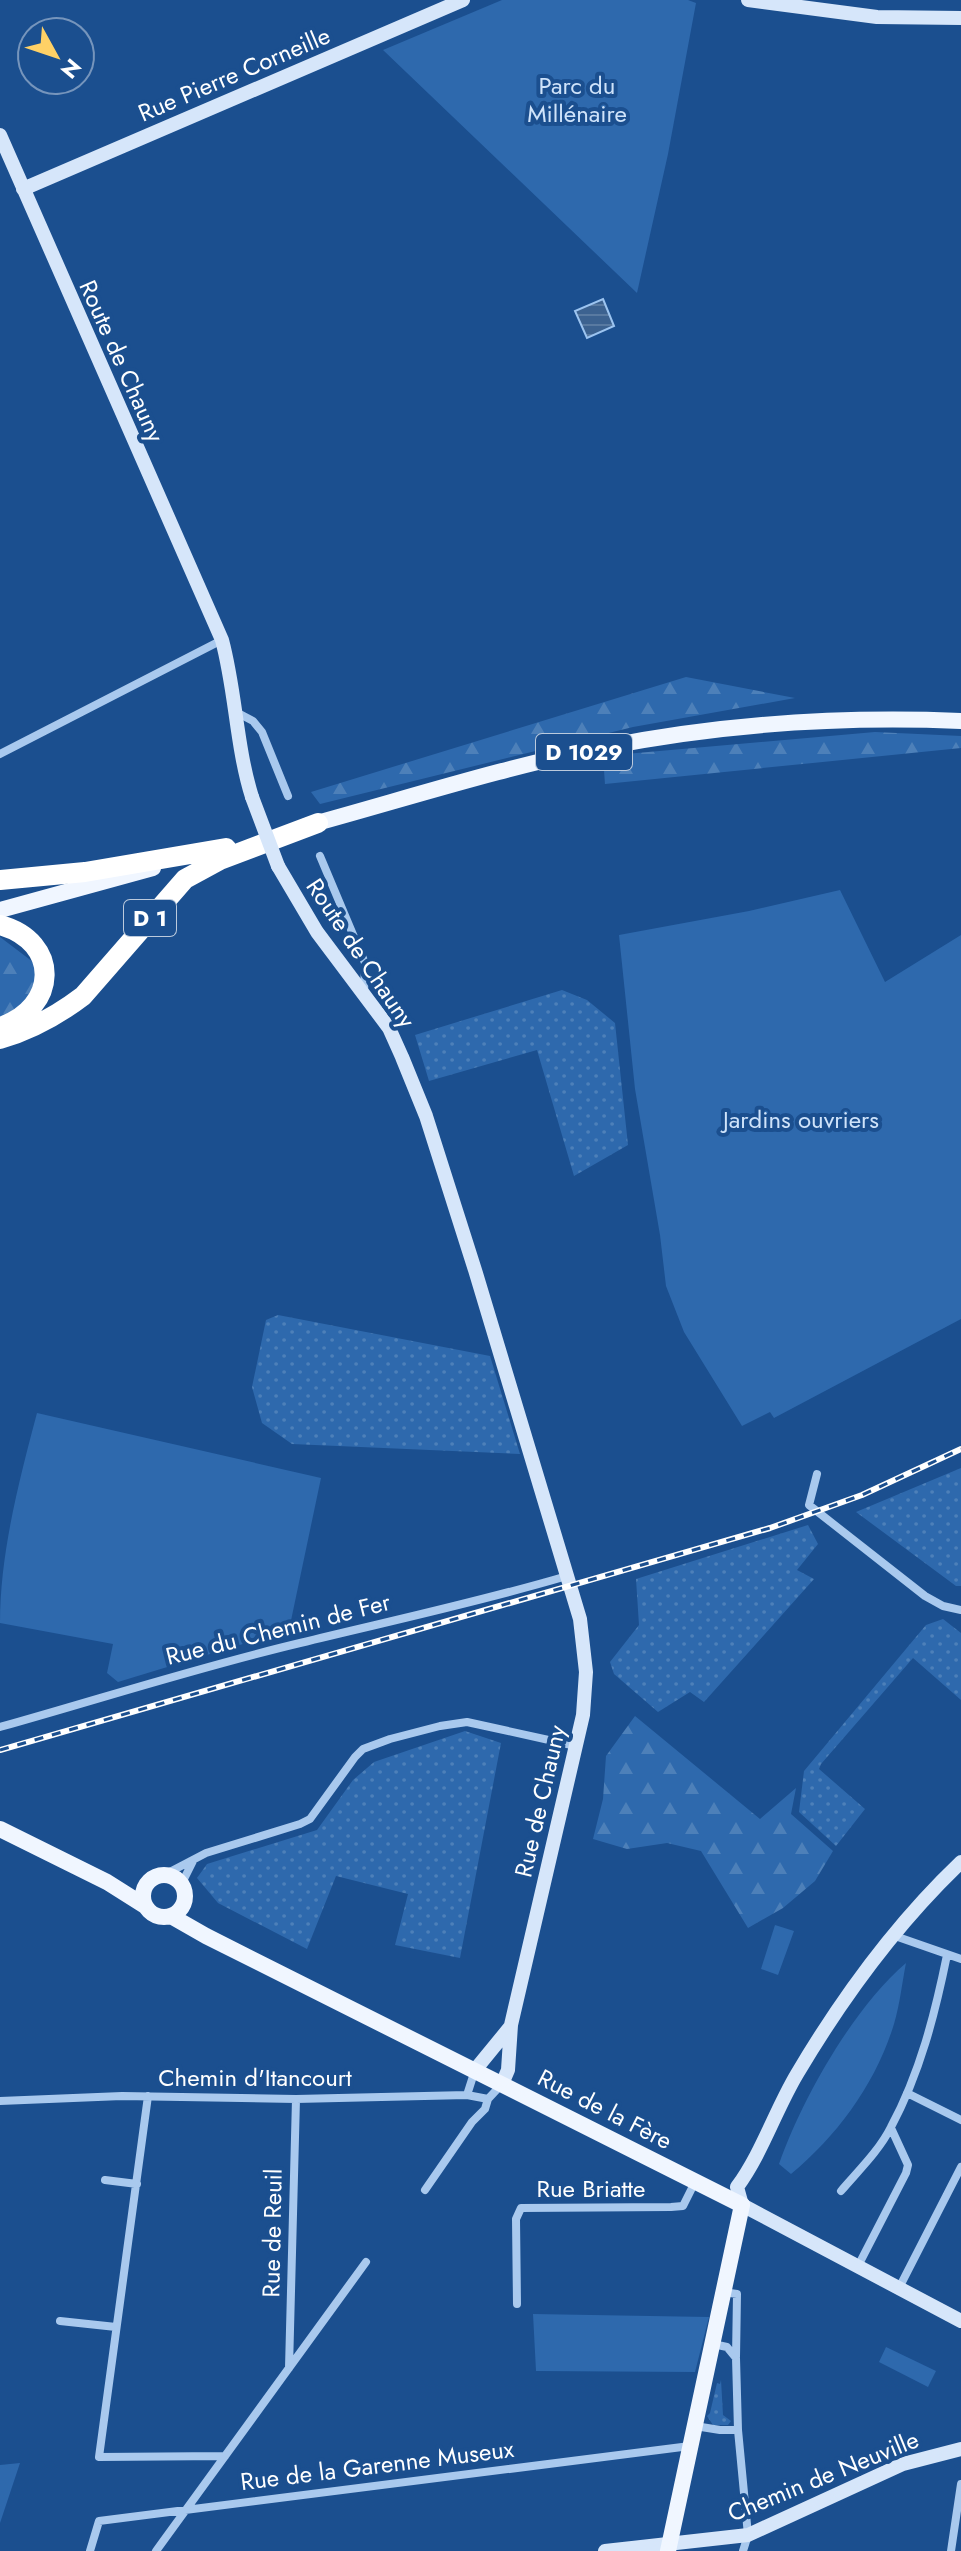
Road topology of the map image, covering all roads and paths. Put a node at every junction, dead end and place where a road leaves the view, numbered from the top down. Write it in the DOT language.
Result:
graph roads {
  1 [pos="463,0"];
  2 [pos="748,0"];
  3 [pos="444,4"];
  4 [pos="961,18"];
  5 [pos="0,135"];
  6 [pos="23,189"];
  7 [pos="222,640"];
  8 [pos="235,711"];
  9 [pos="961,720"];
  10 [pos="0,754"];
  11 [pos="288,796"];
  12 [pos="318,823"];
  13 [pos="226,848"];
  14 [pos="320,856"];
  15 [pos="0,880"];
  16 [pos="0,910"];
  17 [pos="0,925"];
  18 [pos="364,993"];
  19 [pos="0,1027"];
  20 [pos="0,1039"];
  21 [pos="817,1474"];
  22 [pos="570,1580"];
  23 [pos="959,1610"];
  24 [pos="960,1621"];
  25 [pos="0,1727"];
  26 [pos="577,1746"];
  27 [pos="0,1829"];
  28 [pos="194,1859"];
  29 [pos="961,1862"];
  30 [pos="162,1876"];
  31 [pos="107,1882"];
  32 [pos="181,1885"];
  33 [pos="145,1887"];
  34 [pos="183,1903"];
  35 [pos="145,1906"];
  36 [pos="171,1916"];
  37 [pos="895,1936"];
  38 [pos="225,1944"];
  39 [pos="947,1955"];
  40 [pos="961,1959"];
  41 [pos="511,2025"];
  42 [pos="475,2070"];
  43 [pos="502,2084"];
  44 [pos="907,2093"];
  45 [pos="467,2095"];
  46 [pos="148,2096"];
  47 [pos="296,2099"];
  48 [pos="488,2099"];
  49 [pos="0,2101"];
  50 [pos="961,2120"];
  51 [pos="891,2128"];
  52 [pos="961,2167"];
  53 [pos="105,2180"];
  54 [pos="696,2181"];
  55 [pos="137,2184"];
  56 [pos="425,2190"];
  57 [pos="841,2191"];
  58 [pos="742,2205"];
  59 [pos="366,2262"];
  60 [pos="858,2266"];
  61 [pos="899,2288"];
  62 [pos="723,2292"];
  63 [pos="517,2304"];
  64 [pos="60,2321"];
  65 [pos="961,2321"];
  66 [pos="116,2327"];
  67 [pos="712,2344"];
  68 [pos="736,2358"];
  69 [pos="289,2369"];
  70 [pos="695,2426"];
  71 [pos="738,2430"];
  72 [pos="690,2446"];
  73 [pos="961,2449"];
  74 [pos="225,2456"];
  75 [pos="961,2484"];
  76 [pos="186,2509"];
  77 [pos="748,2535"];
  78 [pos="668,2548"];
  79 [pos="90,2551"];
  80 [pos="156,2551"];
  81 [pos="605,2551"];
  82 [pos="743,2551"];
  83 [pos="951,2551"];
  1 -- 3 [label="street, Rue Pierre Corneille"];
  2 -- 4 [label="street"];
  3 -- 6 [label="street, Rue Pierre Corneille"];
  5 -- 6 [label="street, Route de Chauny"];
  6 -- 7 [label="street, Route de Chauny"];
  7 -- 8 [label="street, Route de Chauny"];
  7 -- 10 [label="street"];
  8 -- 11 [label="street"];
  8 -- 18 [label="street, Route de Chauny, bridge"];
  9 -- 12 [label="main road, D 1029"];
  12 -- 13 [label="main road, D 1029"];
  12 -- 20 [label="highway, D 1"];
  13 -- 15 [label="highway, D 1"];
  13 -- 16 [label="main road, D 1029"];
  14 -- 18 [label="street"];
  17 -- 19 [label="highway"];
  18 -- 22 [label="street, Route de Chauny"];
  21 -- 23 [label="street"];
  22 -- 25 [label="street, Rue du Chemin de Fer"];
  22 -- 26 [label="street, Rue de Chauny"];
  23 -- 24 [label="street"];
  26 -- 28 [label="street"];
  26 -- 41 [label="street, Rue de Chauny"];
  27 -- 31 [label="main road"];
  28 -- 30 [label="street"];
  28 -- 32 [label="street"];
  29 -- 37 [label="street"];
  30 -- 32 [label="main road"];
  30 -- 33 [label="main road"];
  31 -- 33 [label="main road"];
  31 -- 35 [label="main road"];
  32 -- 34 [label="main road"];
  33 -- 35 [label="main road"];
  34 -- 36 [label="main road"];
  34 -- 38 [label="main road, Rue de la Fère"];
  35 -- 36 [label="main road"];
  36 -- 38 [label="main road, Rue de la Fère"];
  37 -- 39 [label="street"];
  37 -- 58 [label="street"];
  38 -- 42 [label="main road, Rue de la Fère"];
  39 -- 40 [label="street"];
  39 -- 44 [label="street"];
  41 -- 42 [label="street, Rue de Chauny"];
  41 -- 43 [label="street, Rue de Chauny"];
  42 -- 43 [label="main road, Rue de la Fère"];
  42 -- 45 [label="street"];
  43 -- 48 [label="street"];
  43 -- 54 [label="main road, Rue de la Fère"];
  44 -- 50 [label="street"];
  44 -- 51 [label="street"];
  45 -- 47 [label="street, Chemin d'Itancourt"];
  45 -- 48 [label="street, Chemin d'Itancourt"];
  46 -- 47 [label="street, Chemin d'Itancourt"];
  46 -- 49 [label="street, Chemin d'Itancourt"];
  46 -- 55 [label="street"];
  47 -- 69 [label="street, Rue de Reuil"];
  48 -- 56 [label="street"];
  51 -- 57 [label="street"];
  51 -- 60 [label="street"];
  52 -- 61 [label="street"];
  53 -- 55 [label="street"];
  54 -- 58 [label="main road, Rue de la Fère"];
  54 -- 63 [label="street, Rue Briatte"];
  55 -- 66 [label="street"];
  58 -- 60 [label="street, Rue de la Fère"];
  58 -- 62 [label="main road"];
  59 -- 69 [label="street"];
  60 -- 61 [label="street, Rue de la Fère"];
  61 -- 65 [label="street, Rue de la Fère"];
  62 -- 67 [label="main road"];
  62 -- 68 [label="street"];
  64 -- 66 [label="street"];
  66 -- 74 [label="street"];
  67 -- 68 [label="street"];
  67 -- 70 [label="main road"];
  68 -- 71 [label="street"];
  69 -- 74 [label="street"];
  70 -- 71 [label="street"];
  70 -- 72 [label="main road"];
  71 -- 77 [label="street"];
  72 -- 76 [label="street, Rue de la Garenne Museux"];
  72 -- 78 [label="main road"];
  73 -- 77 [label="street, Chemin de Neuville"];
  74 -- 76 [label="street"];
  75 -- 83 [label="street"];
  76 -- 79 [label="street, Rue de la Garenne Museux"];
  76 -- 80 [label="street"];
  77 -- 78 [label="street, Chemin de Neuville"];
  77 -- 82 [label="street"];
  78 -- 81 [label="street, Chemin de Neuville"];
}
